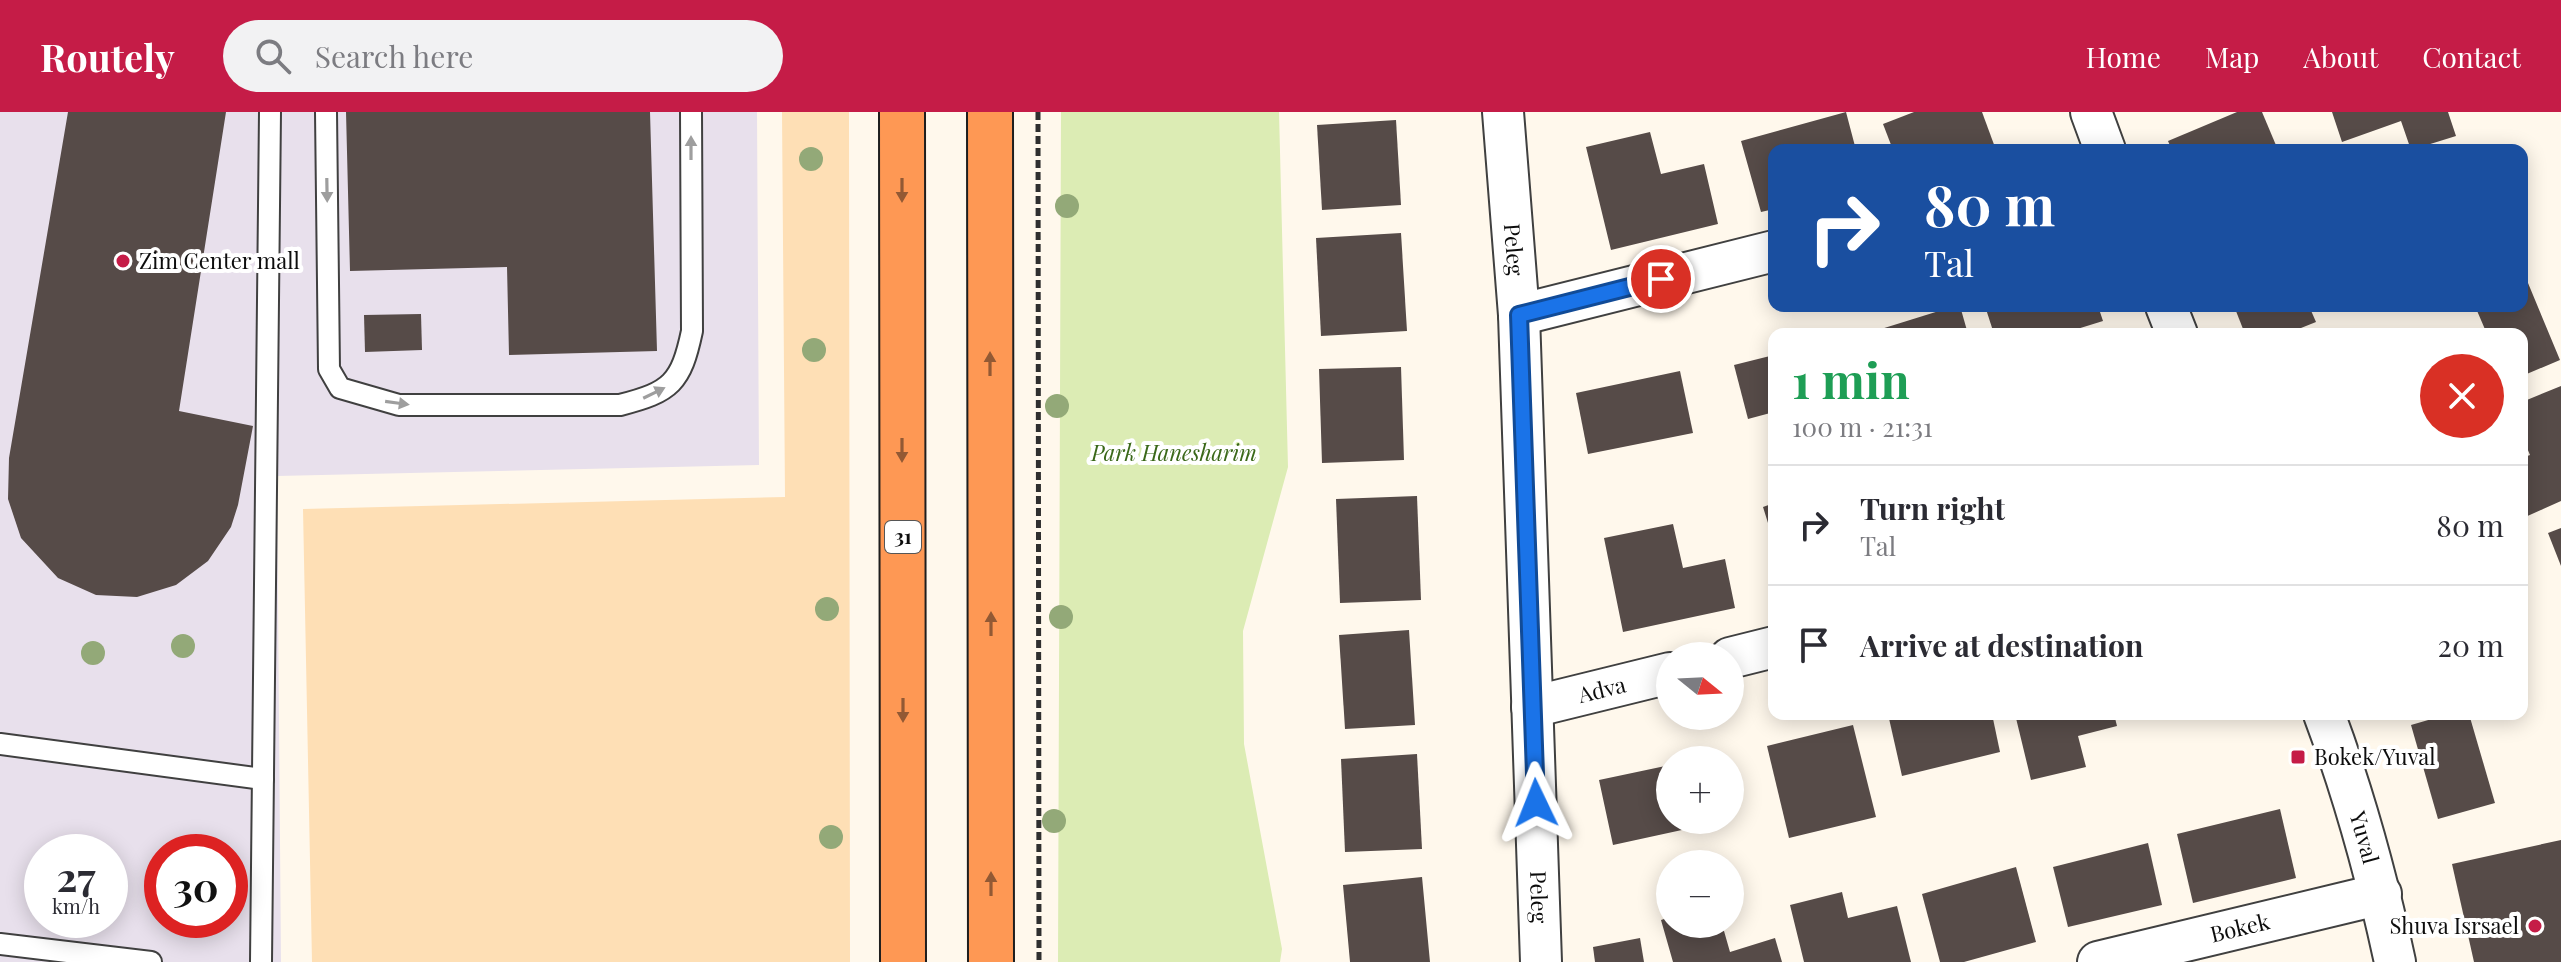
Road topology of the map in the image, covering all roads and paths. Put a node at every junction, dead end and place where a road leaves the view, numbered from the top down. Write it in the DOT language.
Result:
graph roads {
  1 [pos="270,112"];
  2 [pos="326,112"];
  3 [pos="691,112"];
  4 [pos="902,112"];
  5 [pos="990,112"];
  6 [pos="1038,112"];
  7 [pos="1503,112"];
  8 [pos="2091,112"];
  9 [pos="2103,144"];
  10 [pos="1768,253"];
  11 [pos="1519,315"];
  12 [pos="1768,648"];
  13 [pos="1744,654"];
  14 [pos="1656,676"];
  15 [pos="1532,707"];
  16 [pos="2326,720"];
  17 [pos="0,744"];
  18 [pos="263,779"];
  19 [pos="2381,894"];
  20 [pos="0,944"];
  21 [pos="151,962"];
  22 [pos="261,962"];
  23 [pos="903,962"];
  24 [pos="991,962"];
  25 [pos="1039,962"];
  26 [pos="1541,962"];
  27 [pos="2098,962"];
  28 [pos="2395,962"];
  1 -- 18 [label="lane"];
  2 -- 3 [label="lane, one-way"];
  4 -- 23 [label="highway, 31, one-way"];
  24 -- 5 [label="highway, one-way"];
  6 -- 25 [label="path"];
  7 -- 11 [label="street, Peleg"];
  8 -- 9 [label="street"];
  10 -- 11 [label="street"];
  11 -- 15 [label="street, Peleg"];
  12 -- 13 [label="street"];
  14 -- 15 [label="street, Adva"];
  15 -- 26 [label="street, Peleg"];
  16 -- 19 [label="street, Yuval"];
  17 -- 18 [label="lane"];
  18 -- 22 [label="lane"];
  19 -- 27 [label="street, Bokek"];
  19 -- 28 [label="street, Yuval"];
  20 -- 21 [label="lane"];
}
